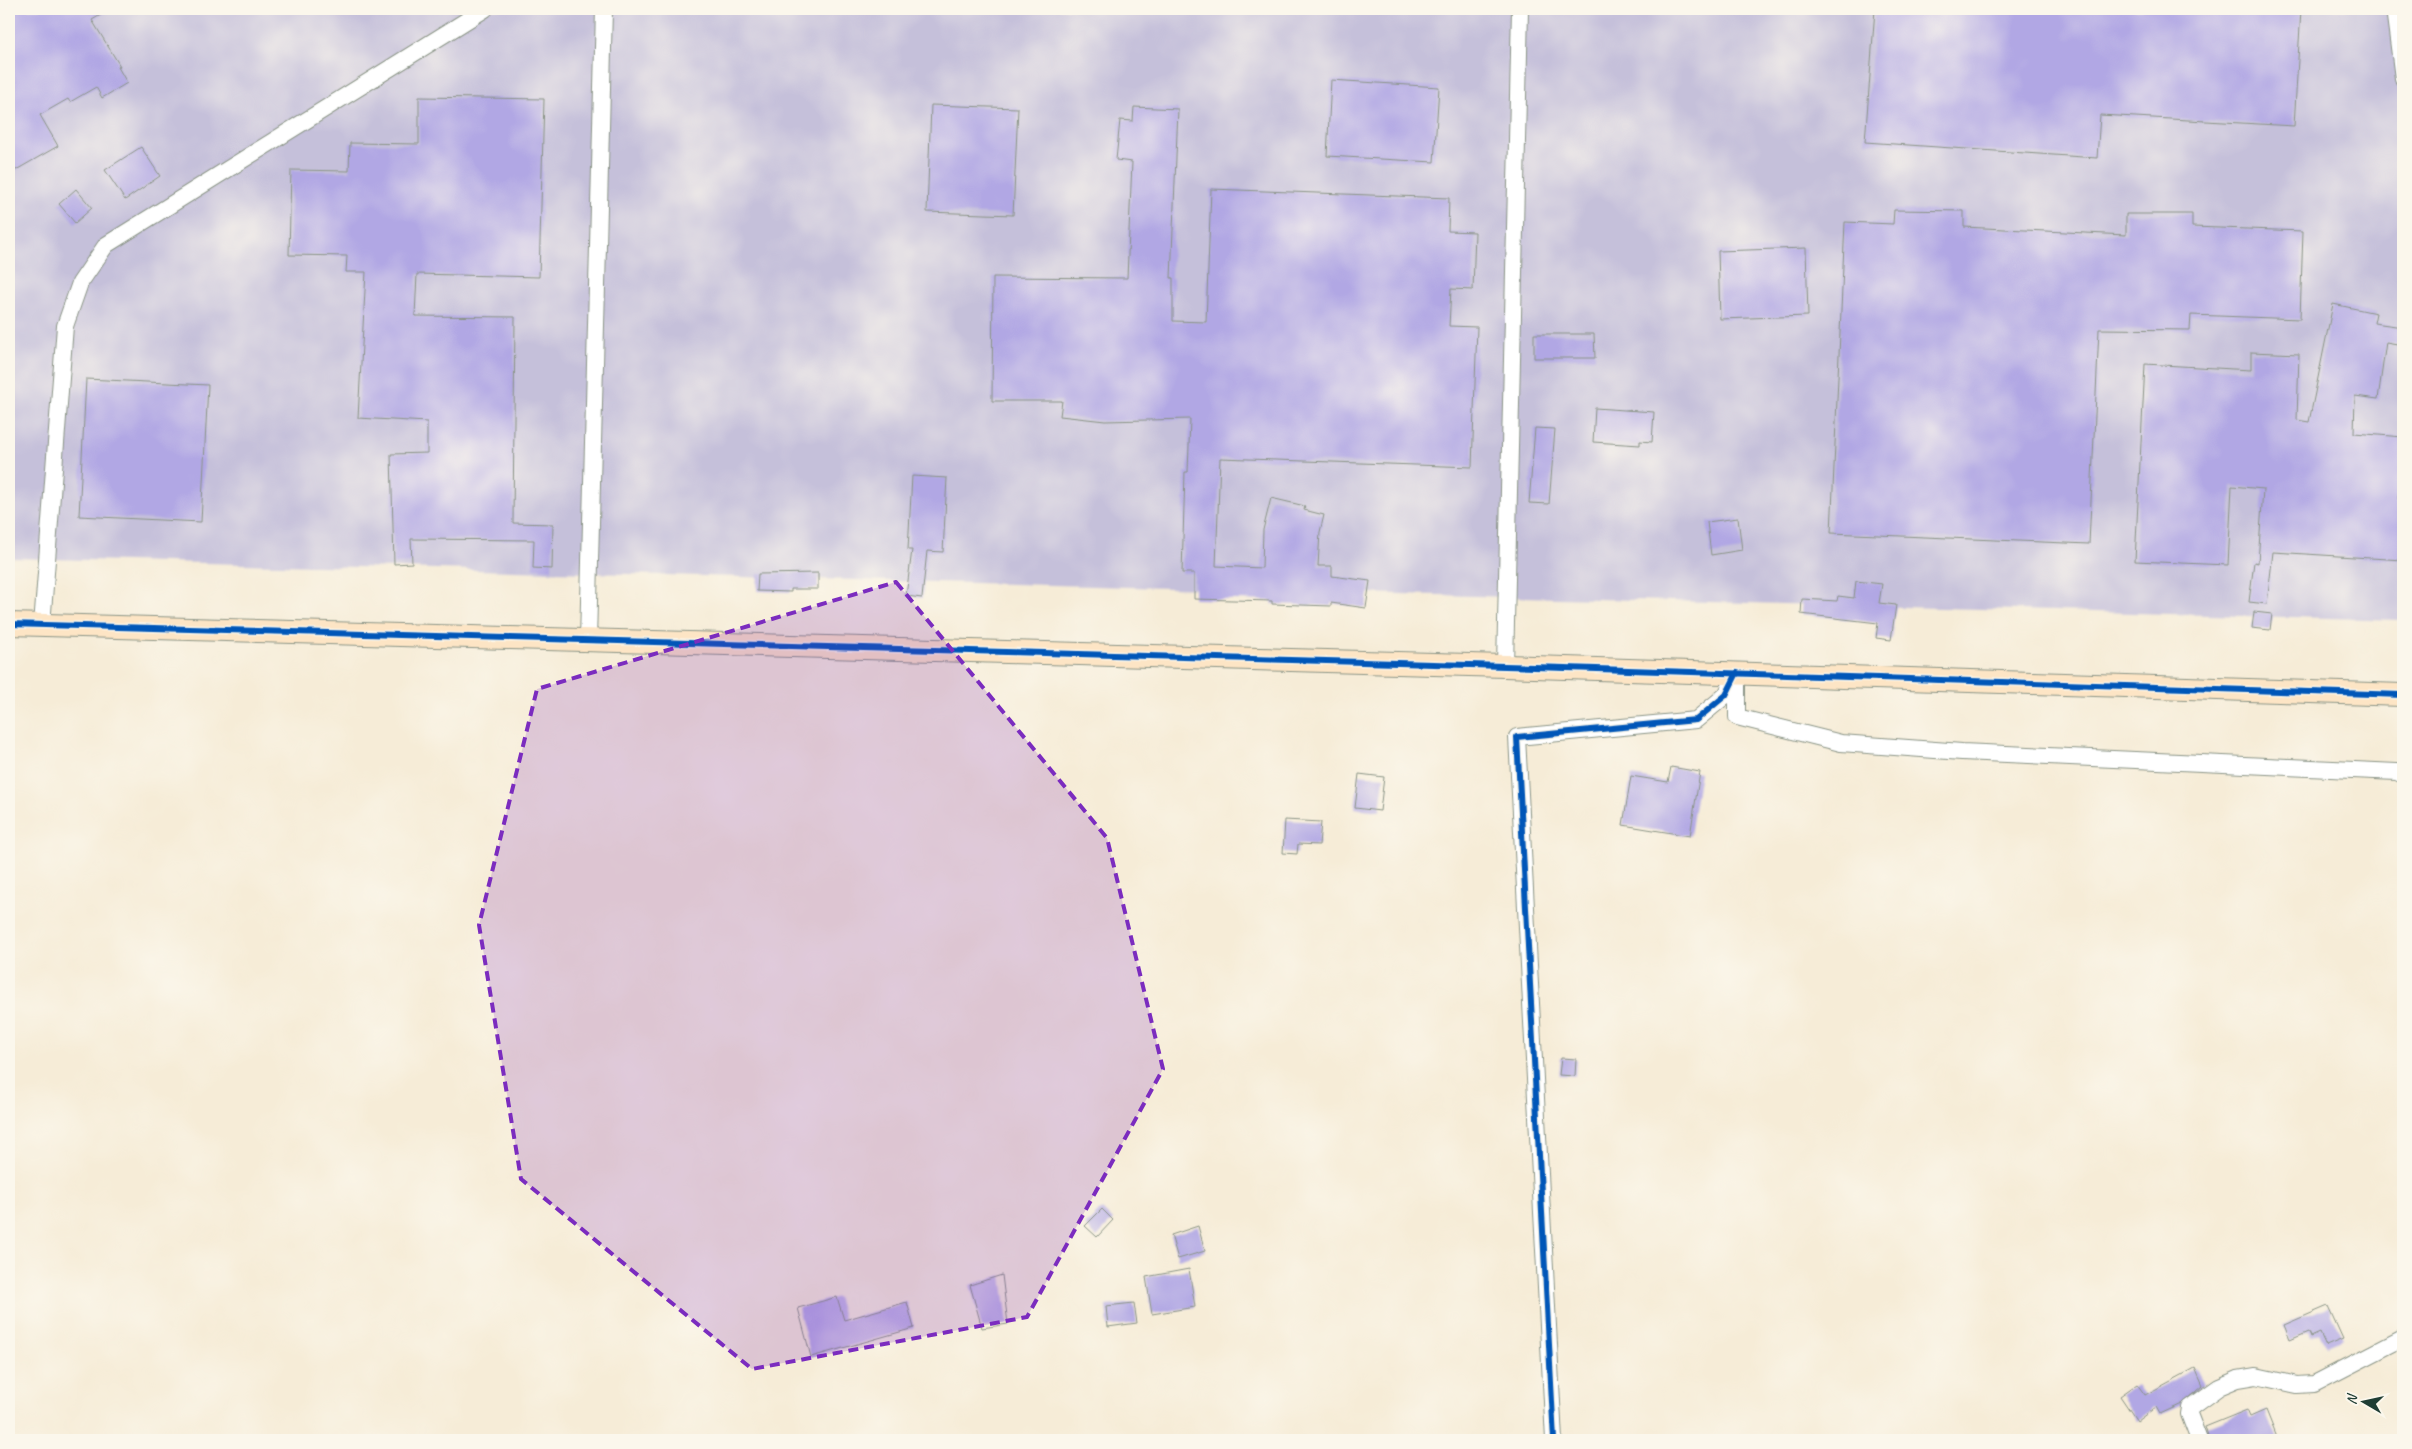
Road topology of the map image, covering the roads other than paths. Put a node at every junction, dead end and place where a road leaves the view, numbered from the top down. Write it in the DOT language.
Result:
graph roads {
  1 [pos="485,9"];
  2 [pos="604,9"];
  3 [pos="1520,9"];
  4 [pos="2394,9"];
  5 [pos="2403,78"];
  6 [pos="9,624"];
  7 [pos="42,625"];
  8 [pos="588,641"];
  9 [pos="1505,666"];
  10 [pos="1737,673"];
  11 [pos="2403,695"];
  12 [pos="2403,775"];
  13 [pos="2403,1338"];
  14 [pos="1554,1440"];
  15 [pos="2199,1440"];
  1 -- 7 [label="street"];
  2 -- 8 [label="street"];
  3 -- 9 [label="street"];
  4 -- 5 [label="street"];
  6 -- 7 [label="street"];
  7 -- 8 [label="street"];
  8 -- 9 [label="street"];
  9 -- 10 [label="street"];
  10 -- 11 [label="street"];
  10 -- 12 [label="street"];
  10 -- 14 [label="street"];
  13 -- 15 [label="street"];
}
